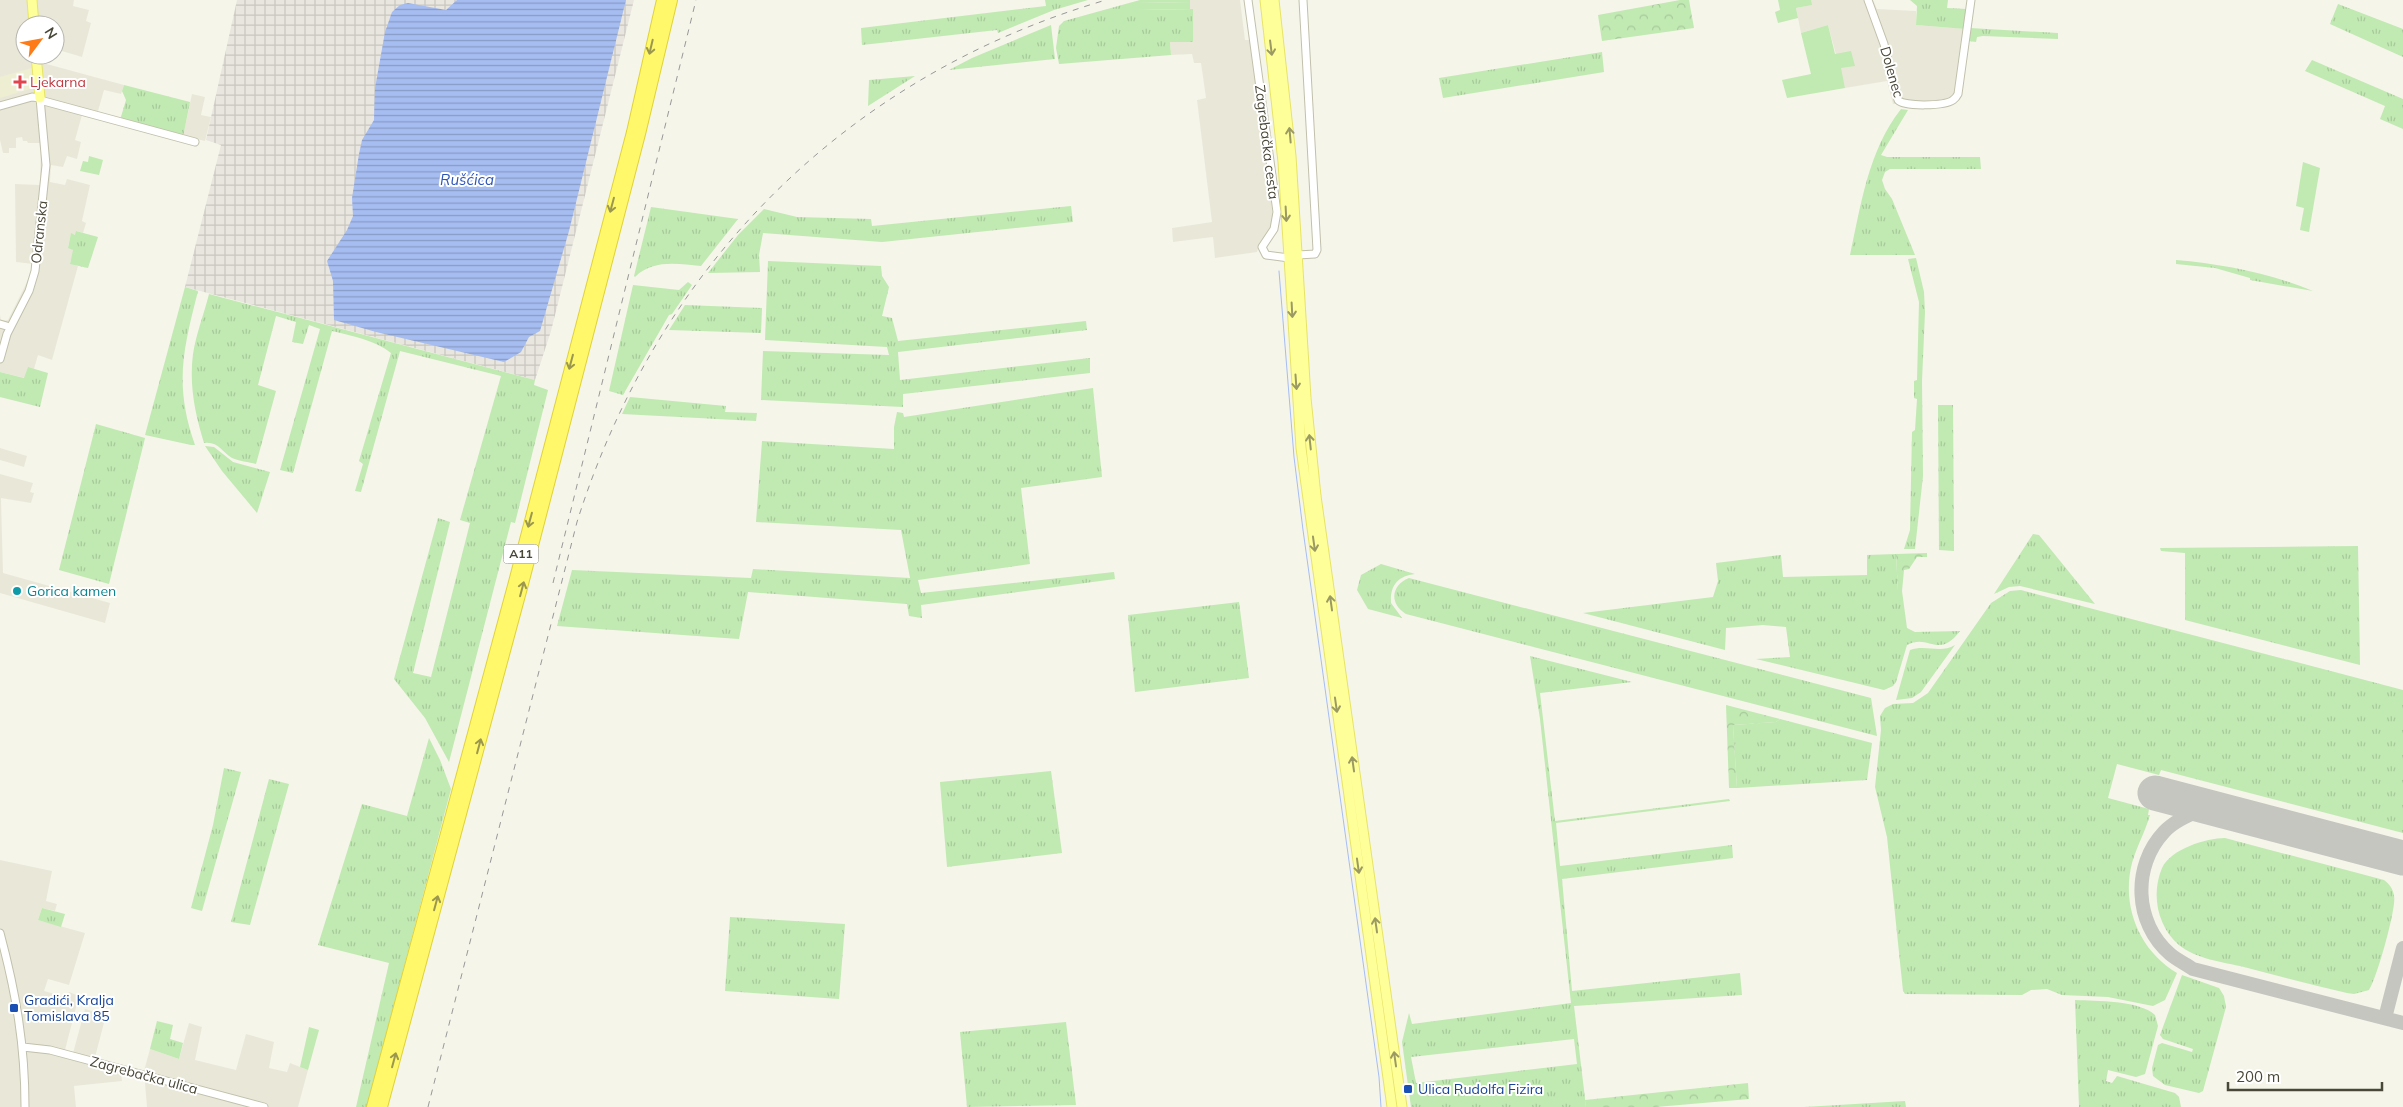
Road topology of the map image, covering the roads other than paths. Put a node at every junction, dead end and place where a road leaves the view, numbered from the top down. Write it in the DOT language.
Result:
graph roads {
  1 [pos="32,0"];
  2 [pos="662,0"];
  3 [pos="672,0"];
  4 [pos="1248,0"];
  5 [pos="1265,0"];
  6 [pos="1274,0"];
  7 [pos="1303,0"];
  8 [pos="1868,0"];
  9 [pos="1971,0"];
  10 [pos="33,15"];
  11 [pos="37,65"];
  12 [pos="40,99"];
  13 [pos="0,106"];
  14 [pos="195,142"];
  15 [pos="1293,257"];
  16 [pos="0,324"];
  17 [pos="10,327"];
  18 [pos="0,359"];
  19 [pos="0,933"];
  20 [pos="2,948"];
  21 [pos="23,1047"];
  22 [pos="24,1107"];
  23 [pos="264,1107"];
  24 [pos="372,1107"];
  25 [pos="382,1107"];
  26 [pos="1392,1107"];
  27 [pos="1402,1107"];
  1 -- 10 [label="main road"];
  2 -- 24 [label="highway, A11, one-way"];
  25 -- 3 [label="highway, A11, one-way"];
  4 -- 15 [label="street, Zagrebačka cesta"];
  5 -- 15 [label="main road, Zagrebačka cesta, one-way"];
  15 -- 6 [label="main road, Zagrebačka cesta, one-way"];
  7 -- 15 [label="street"];
  8 -- 9 [label="street, Dolenec"];
  11 -- 12 [label="main road"];
  12 -- 13 [label="street"];
  12 -- 14 [label="street"];
  12 -- 17 [label="street, Odranska"];
  15 -- 26 [label="main road, Zagrebačka cesta, one-way"];
  27 -- 15 [label="main road, Zagrebačka cesta, one-way"];
  16 -- 17 [label="street"];
  17 -- 18 [label="street, Odranska"];
  19 -- 20 [label="street"];
  20 -- 21 [label="street"];
  21 -- 22 [label="street"];
  21 -- 23 [label="street, Zagrebačka ulica"];
}
